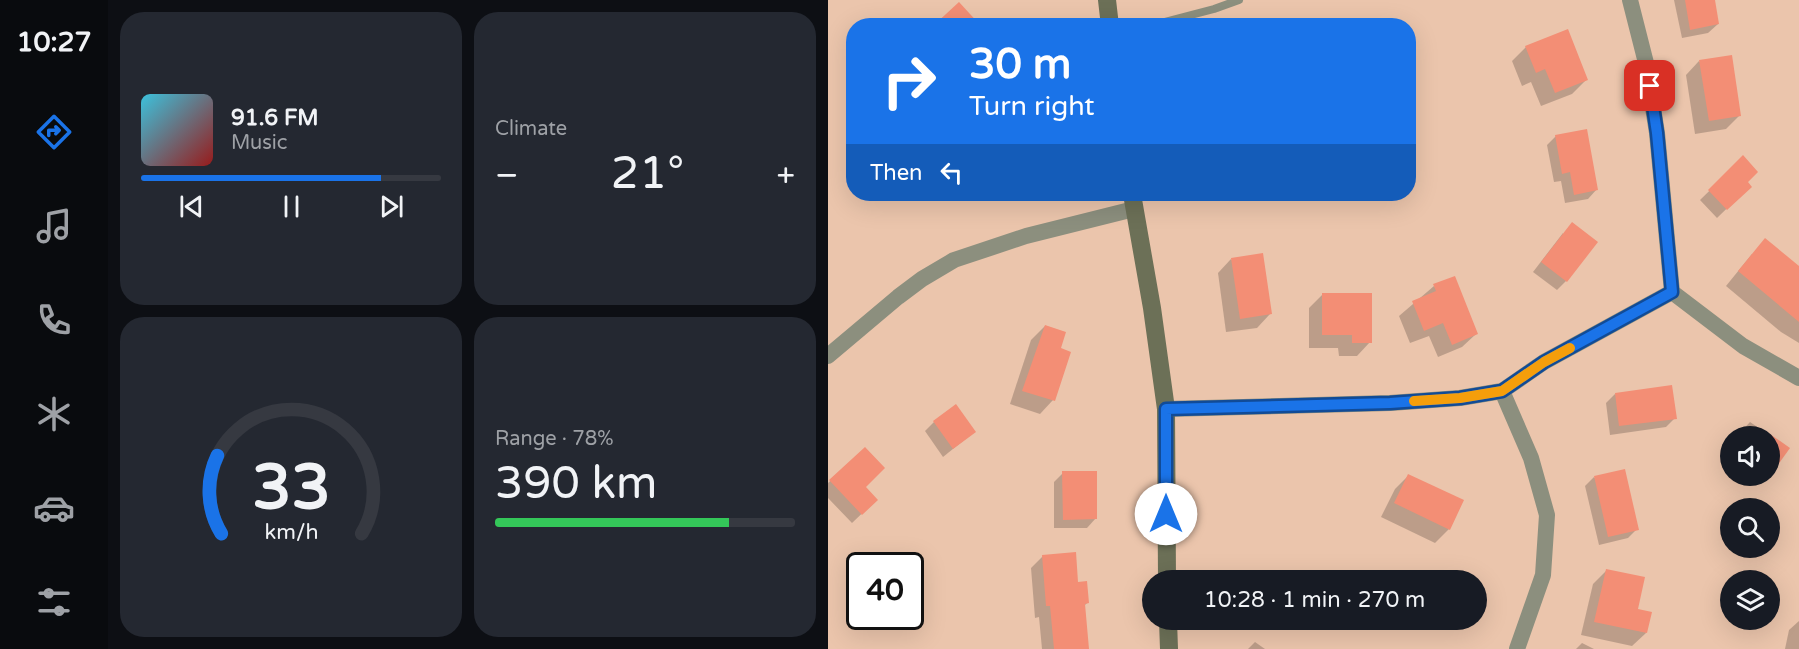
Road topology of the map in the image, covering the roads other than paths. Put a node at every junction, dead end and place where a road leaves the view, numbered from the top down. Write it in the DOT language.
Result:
graph roads {
  1 [pos="1107,0"];
  2 [pos="1239,0"];
  3 [pos="1630,0"];
  4 [pos="1109,18"];
  5 [pos="1180,18"];
  6 [pos="1133,201"];
  7 [pos="1672,292"];
  8 [pos="828,356"];
  9 [pos="1799,378"];
  10 [pos="1502,391"];
  11 [pos="1166,409"];
  12 [pos="1167,570"];
  13 [pos="1168,630"];
  14 [pos="1169,649"];
  15 [pos="1517,649"];
  1 -- 4 [label="street"];
  2 -- 5 [label="lane"];
  3 -- 7 [label="street"];
  6 -- 8 [label="street"];
  6 -- 11 [label="street"];
  7 -- 9 [label="street"];
  7 -- 10 [label="street"];
  10 -- 11 [label="street"];
  10 -- 15 [label="street"];
  11 -- 12 [label="street"];
  13 -- 14 [label="street"];
}
